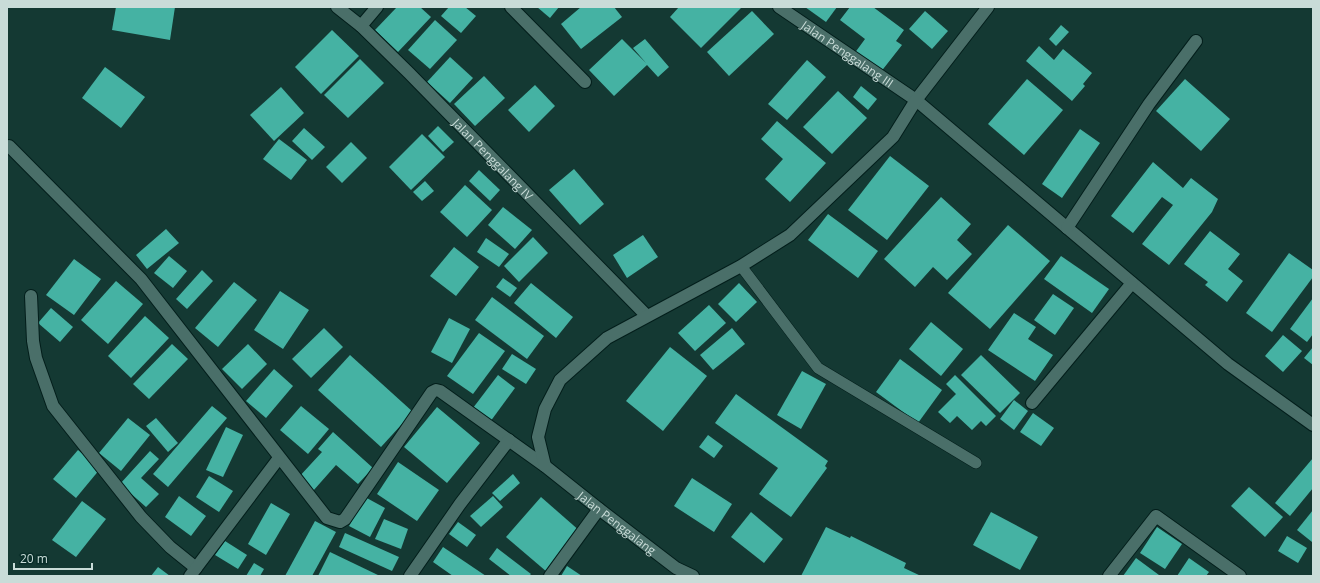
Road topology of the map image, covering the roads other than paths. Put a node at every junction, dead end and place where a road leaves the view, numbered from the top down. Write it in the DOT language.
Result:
graph roads {
  1 [pos="337,7"];
  2 [pos="377,7"];
  3 [pos="511,7"];
  4 [pos="780,7"];
  5 [pos="988,7"];
  6 [pos="361,26"];
  7 [pos="1196,41"];
  8 [pos="585,82"];
  9 [pos="916,100"];
  10 [pos="9,146"];
  11 [pos="1067,228"];
  12 [pos="741,266"];
  13 [pos="1132,283"];
  14 [pos="31,296"];
  15 [pos="646,315"];
  16 [pos="1032,403"];
  17 [pos="1313,426"];
  18 [pos="508,440"];
  19 [pos="279,458"];
  20 [pos="976,463"];
  21 [pos="545,466"];
  22 [pos="599,509"];
  23 [pos="193,572"];
  24 [pos="674,572"];
  25 [pos="410,576"];
  26 [pos="550,576"];
  27 [pos="693,576"];
  28 [pos="1109,576"];
  29 [pos="1240,576"];
  1 -- 6 [label="street, Jalan Penggalang IV"];
  2 -- 6 [label="street"];
  3 -- 8 [label="street"];
  4 -- 9 [label="street, Jalan Penggalang III"];
  5 -- 9 [label="street"];
  6 -- 15 [label="street, Jalan Penggalang IV"];
  7 -- 11 [label="street"];
  9 -- 11 [label="street, Jalan Penggalang III"];
  9 -- 12 [label="street"];
  10 -- 19 [label="street"];
  11 -- 13 [label="street, Jalan Penggalang III"];
  12 -- 15 [label="street"];
  12 -- 20 [label="lane"];
  13 -- 16 [label="street"];
  13 -- 17 [label="street, Jalan Penggalang III"];
  14 -- 23 [label="street"];
  15 -- 21 [label="street"];
  18 -- 19 [label="street, Jalan Penggalang"];
  18 -- 21 [label="street, Jalan Penggalang"];
  18 -- 25 [label="street"];
  19 -- 23 [label="street"];
  21 -- 22 [label="street, Jalan Penggalang"];
  22 -- 24 [label="street, Jalan Penggalang"];
  22 -- 26 [label="street"];
  24 -- 27 [label="street, Jalan Penggalang"];
  28 -- 29 [label="street"];
}
